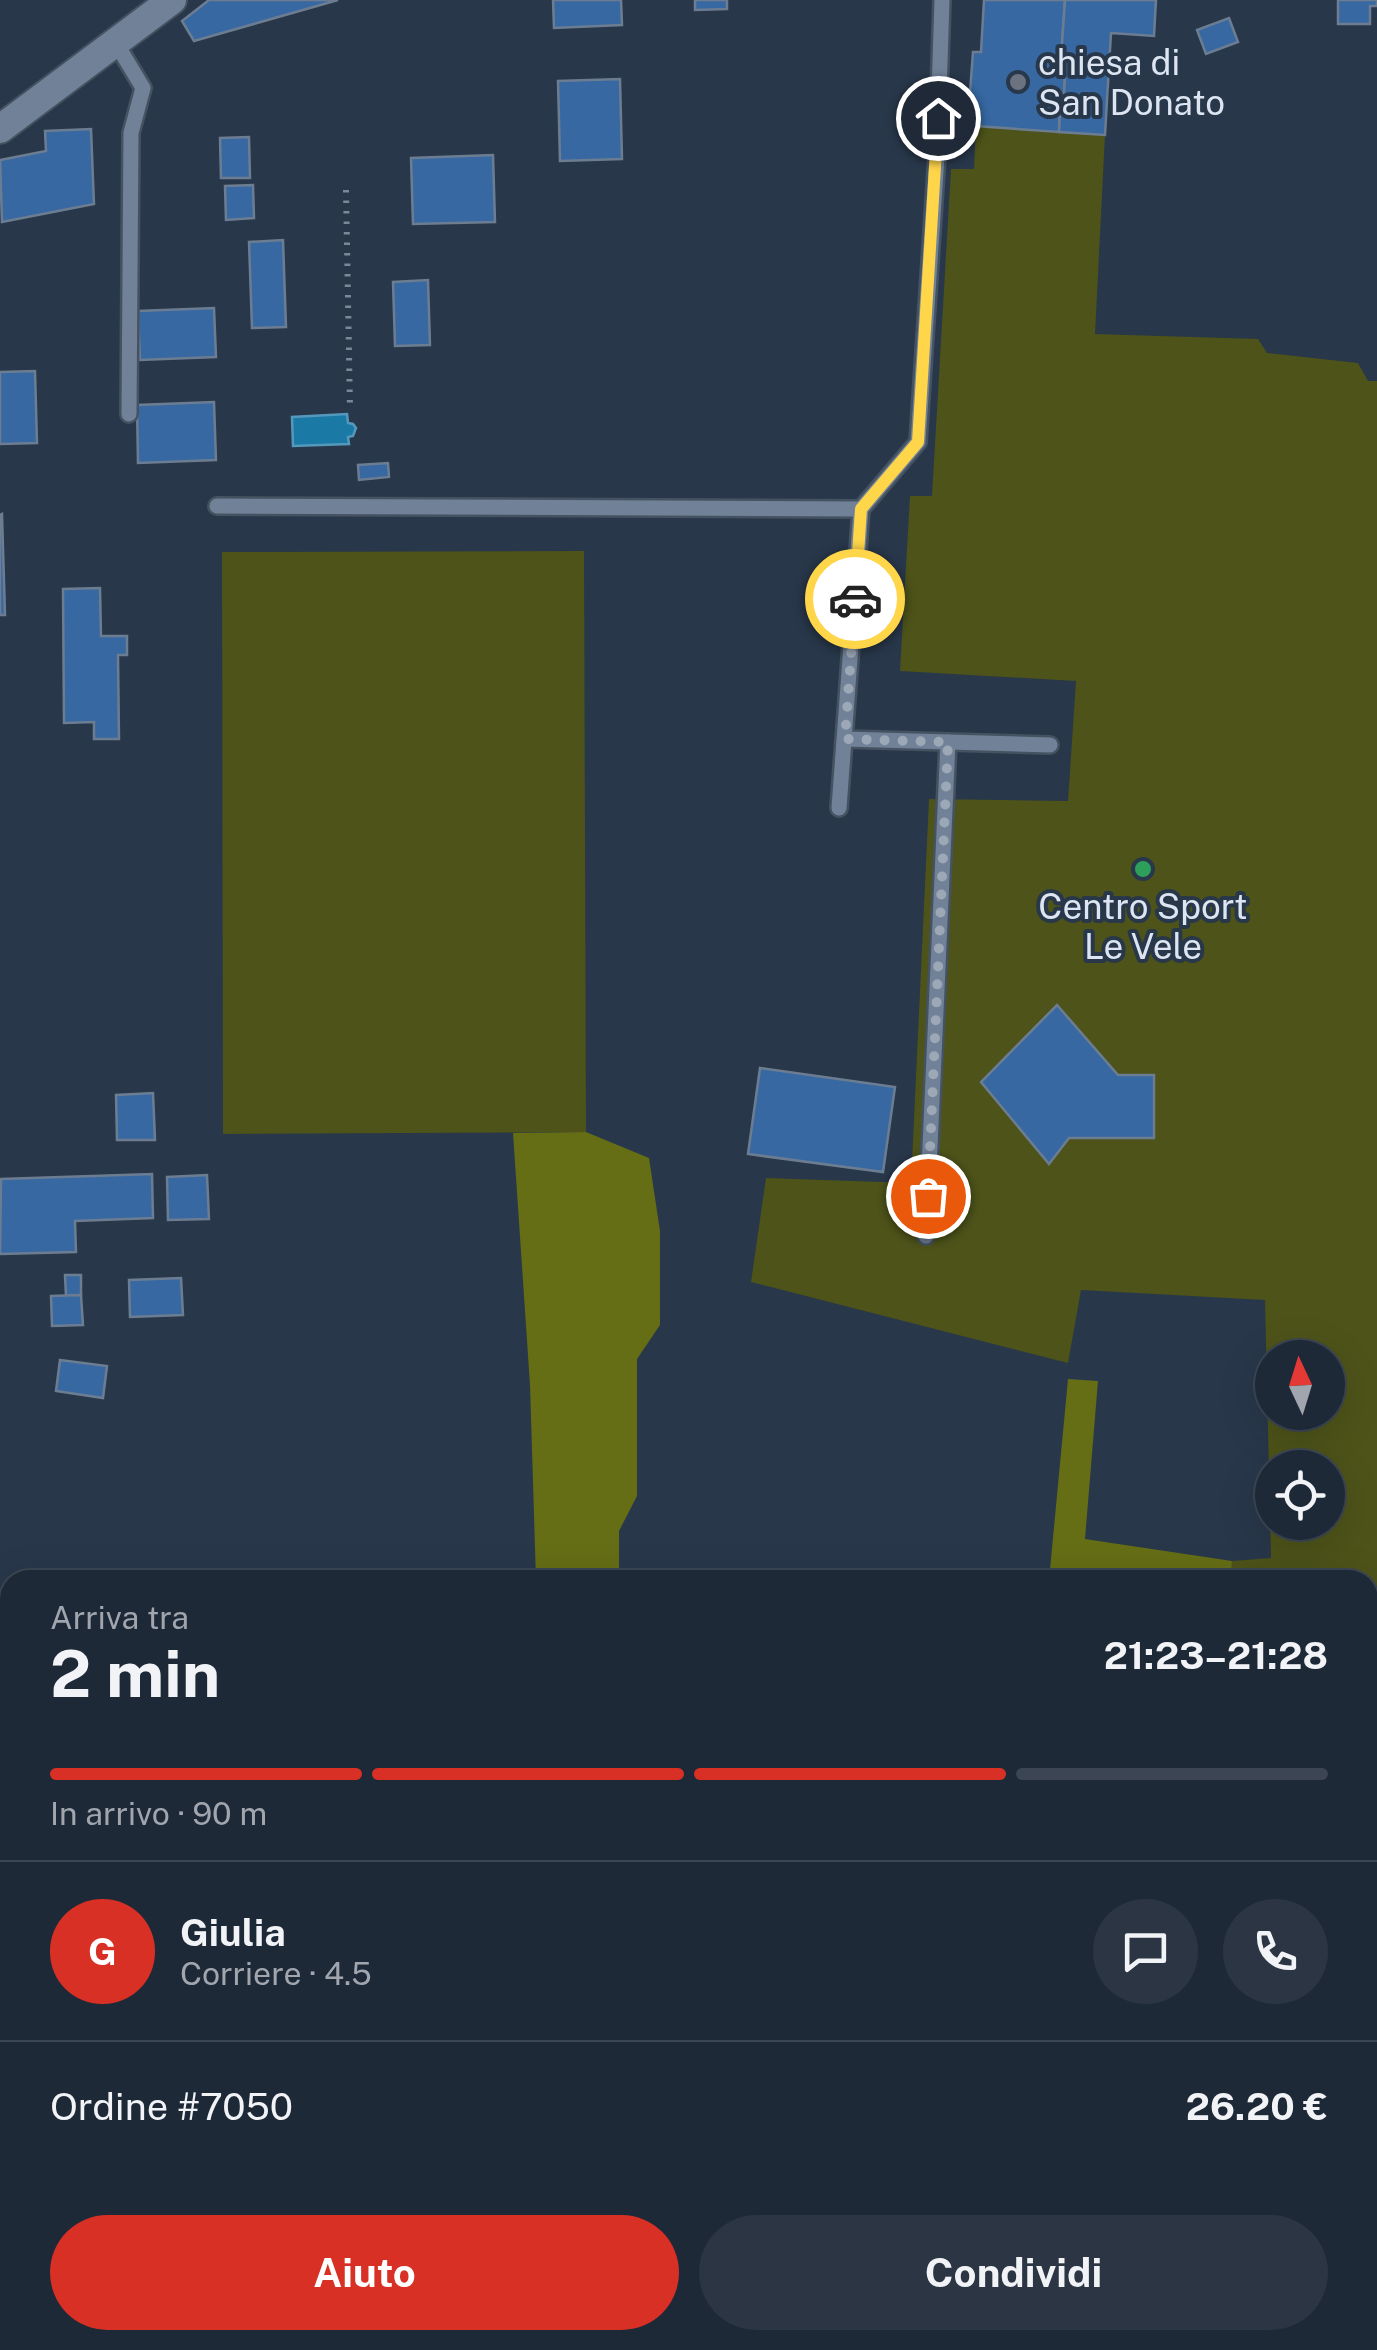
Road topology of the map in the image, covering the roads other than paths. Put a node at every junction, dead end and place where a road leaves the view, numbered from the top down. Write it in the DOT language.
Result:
graph roads {
  1 [pos="172,0"];
  2 [pos="942,0"];
  3 [pos="116,44"];
  4 [pos="0,129"];
  5 [pos="129,414"];
  6 [pos="217,506"];
  7 [pos="861,509"];
  8 [pos="845,739"];
  9 [pos="948,742"];
  10 [pos="1050,745"];
  11 [pos="839,808"];
  12 [pos="926,1236"];
  1 -- 3 [label="street"];
  2 -- 7 [label="lane"];
  3 -- 4 [label="street"];
  3 -- 5 [label="lane"];
  6 -- 7 [label="lane"];
  7 -- 8 [label="lane"];
  8 -- 9 [label="lane"];
  8 -- 11 [label="lane"];
  9 -- 10 [label="lane"];
  9 -- 12 [label="lane"];
}
